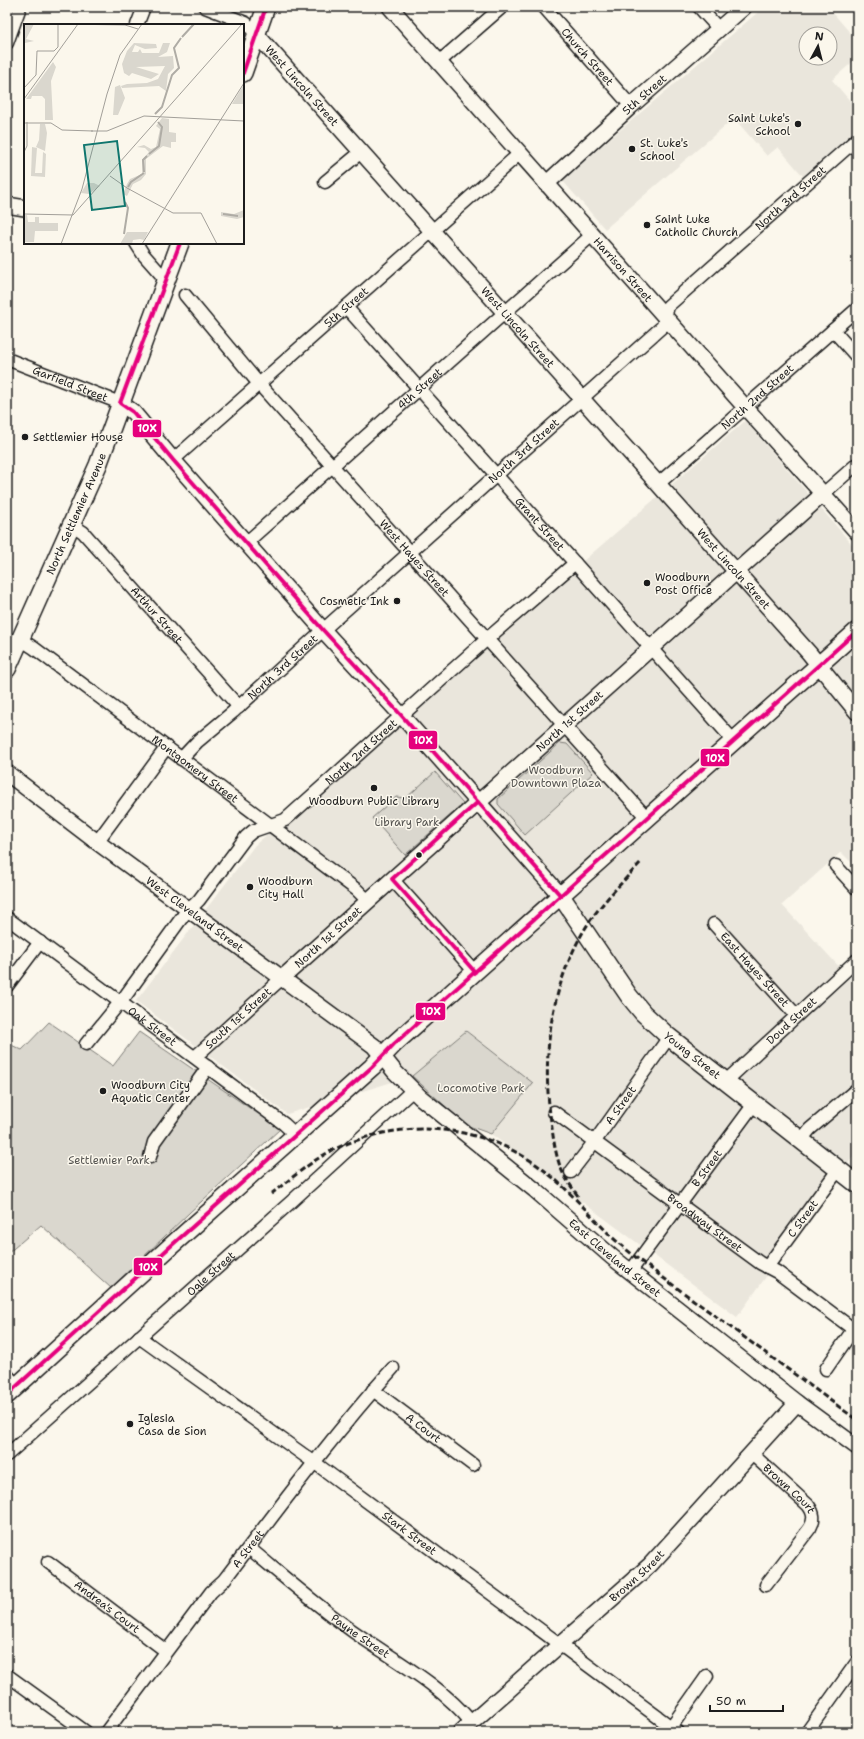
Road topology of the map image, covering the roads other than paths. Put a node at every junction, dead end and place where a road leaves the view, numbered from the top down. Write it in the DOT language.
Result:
graph roads {
  1 [pos="20,7"];
  2 [pos="144,7"];
  3 [pos="205,7"];
  4 [pos="266,7"];
  5 [pos="390,7"];
  6 [pos="502,7"];
  7 [pos="544,7"];
  8 [pos="699,7"];
  9 [pos="744,7"];
  10 [pos="137,24"];
  11 [pos="719,29"];
  12 [pos="256,34"];
  13 [pos="7,43"];
  14 [pos="439,62"];
  15 [pos="244,70"];
  16 [pos="631,106"];
  17 [pos="857,138"];
  18 [pos="361,152"];
  19 [pos="519,154"];
  20 [pos="325,182"];
  21 [pos="546,184"];
  22 [pos="7,205"];
  23 [pos="24,208"];
  24 [pos="432,231"];
  25 [pos="592,235"];
  26 [pos="137,244"];
  27 [pos="180,244"];
  28 [pos="166,280"];
  29 [pos="185,295"];
  30 [pos="346,307"];
  31 [pos="857,309"];
  32 [pos="505,312"];
  33 [pos="665,317"];
  34 [pos="833,330"];
  35 [pos="857,357"];
  36 [pos="7,360"];
  37 [pos="259,384"];
  38 [pos="419,388"];
  39 [pos="582,399"];
  40 [pos="120,403"];
  41 [pos="745,408"];
  42 [pos="173,460"];
  43 [pos="857,464"];
  44 [pos="333,466"];
  45 [pos="497,475"];
  46 [pos="658,484"];
  47 [pos="823,494"];
  48 [pos="72,525"];
  49 [pos="857,532"];
  50 [pos="247,542"];
  51 [pos="411,552"];
  52 [pos="575,563"];
  53 [pos="736,572"];
  54 [pos="323,630"];
  55 [pos="857,631"];
  56 [pos="487,638"];
  57 [pos="20,639"];
  58 [pos="650,648"];
  59 [pos="819,665"];
  60 [pos="7,670"];
  61 [pos="239,707"];
  62 [pos="857,712"];
  63 [pos="401,715"];
  64 [pos="565,724"];
  65 [pos="734,741"];
  66 [pos="166,748"];
  67 [pos="181,759"];
  68 [pos="7,773"];
  69 [pos="478,802"];
  70 [pos="647,818"];
  71 [pos="270,826"];
  72 [pos="97,842"];
  73 [pos="836,866"];
  74 [pos="392,879"];
  75 [pos="857,889"];
  76 [pos="561,896"];
  77 [pos="368,901"];
  78 [pos="189,910"];
  79 [pos="7,918"];
  80 [pos="714,924"];
  81 [pos="40,942"];
  82 [pos="857,960"];
  83 [pos="475,972"];
  84 [pos="281,979"];
  85 [pos="7,986"];
  86 [pos="120,1003"];
  87 [pos="796,1015"];
  88 [pos="669,1037"];
  89 [pos="86,1044"];
  90 [pos="382,1056"];
  91 [pos="195,1057"];
  92 [pos="208,1067"];
  93 [pos="726,1081"];
  94 [pos="857,1089"];
  95 [pos="413,1090"];
  96 [pos="754,1104"];
  97 [pos="554,1112"];
  98 [pos="296,1135"];
  99 [pos="801,1140"];
  100 [pos="595,1141"];
  101 [pos="150,1157"];
  102 [pos="838,1170"];
  103 [pos="571,1172"];
  104 [pos="857,1184"];
  105 [pos="680,1204"];
  106 [pos="767,1267"];
  107 [pos="630,1272"];
  108 [pos="856,1328"];
  109 [pos="139,1336"];
  110 [pos="393,1368"];
  111 [pos="826,1369"];
  112 [pos="10,1385"];
  113 [pos="373,1390"];
  114 [pos="797,1403"];
  115 [pos="857,1447"];
  116 [pos="752,1454"];
  117 [pos="7,1455"];
  118 [pos="315,1463"];
  119 [pos="473,1465"];
  120 [pos="249,1548"];
  121 [pos="48,1562"];
  122 [pos="766,1585"];
  123 [pos="560,1645"];
  124 [pos="166,1651"];
  125 [pos="857,1662"];
  126 [pos="7,1675"];
  127 [pos="707,1676"];
  128 [pos="466,1727"];
  129 [pos="675,1729"];
  130 [pos="86,1732"];
  131 [pos="106,1732"];
  132 [pos="807,1732"];
  1 -- 13 [label="street"];
  2 -- 10 [label="street"];
  3 -- 12 [label="street, West Lincoln Street"];
  4 -- 12 [label="main road"];
  5 -- 14 [label="street, Harrison Street"];
  6 -- 14 [label="street"];
  7 -- 16 [label="street, Church Street"];
  8 -- 11 [label="street"];
  9 -- 11 [label="street, 5th Street"];
  11 -- 16 [label="street, 5th Street"];
  12 -- 15 [label="main road"];
  12 -- 18 [label="street, West Lincoln Street"];
  14 -- 19 [label="street, Harrison Street"];
  16 -- 21 [label="street, 5th Street"];
  17 -- 33 [label="street, North 3rd Street"];
  18 -- 20 [label="street"];
  18 -- 24 [label="street, West Lincoln Street"];
  19 -- 21 [label="street, Harrison Street"];
  19 -- 24 [label="street, 5th Street"];
  21 -- 25 [label="street, Harrison Street"];
  22 -- 23 [label="street"];
  24 -- 30 [label="street, 5th Street"];
  24 -- 32 [label="street, West Lincoln Street"];
  25 -- 32 [label="street, 4th Street"];
  25 -- 33 [label="street, Harrison Street"];
  26 -- 28 [label="street"];
  27 -- 28 [label="main road, North Settlemier Avenue"];
  28 -- 40 [label="main road, North Settlemier Avenue"];
  29 -- 37 [label="street, West Hayes Street"];
  30 -- 37 [label="street, 5th Street"];
  30 -- 38 [label="street, Grant Street"];
  31 -- 34 [label="street, North 2nd Street"];
  32 -- 38 [label="street, 4th Street"];
  32 -- 39 [label="street, West Lincoln Street"];
  33 -- 39 [label="street, North 3rd Street"];
  33 -- 41 [label="street, Harrison Street"];
  34 -- 35 [label="street"];
  34 -- 41 [label="street, North 2nd Street"];
  36 -- 40 [label="street, Garfield Street"];
  37 -- 42 [label="street, 5th Street"];
  37 -- 44 [label="street, West Hayes Street"];
  38 -- 44 [label="street, 4th Street"];
  38 -- 45 [label="street, Grant Street"];
  39 -- 45 [label="street, North 3rd Street"];
  39 -- 46 [label="street, West Lincoln Street"];
  40 -- 42 [label="street, Garfield Street"];
  40 -- 48 [label="main road, North Settlemier Avenue"];
  41 -- 46 [label="street, North 2nd Street"];
  41 -- 47 [label="street, Harrison Street"];
  42 -- 50 [label="street, Garfield Street"];
  43 -- 47 [label="street, North 1st Street"];
  44 -- 50 [label="street, 4th Street"];
  44 -- 51 [label="street, West Hayes Street"];
  45 -- 51 [label="street, North 3rd Street"];
  45 -- 52 [label="street, Grant Street"];
  46 -- 53 [label="street, West Lincoln Street"];
  47 -- 49 [label="street, Harrison Street"];
  47 -- 53 [label="street, North 1st Street"];
  48 -- 57 [label="main road, North Settlemier Avenue"];
  48 -- 61 [label="street, Arthur Street"];
  50 -- 54 [label="street, Garfield Street"];
  51 -- 54 [label="street, North 3rd Street"];
  51 -- 56 [label="street, West Hayes Street"];
  52 -- 56 [label="street, North 2nd Street"];
  52 -- 58 [label="street, Grant Street"];
  53 -- 58 [label="street, North 1st Street"];
  53 -- 59 [label="street, West Lincoln Street"];
  54 -- 61 [label="street, North 3rd Street"];
  54 -- 63 [label="street, Garfield Street"];
  55 -- 59 [label="main road"];
  56 -- 63 [label="street, North 2nd Street"];
  56 -- 64 [label="street, West Hayes Street"];
  57 -- 60 [label="main road, North Settlemier Avenue"];
  57 -- 66 [label="street, Montgomery Street"];
  58 -- 64 [label="street, North 1st Street"];
  58 -- 65 [label="street, Grant Street"];
  59 -- 62 [label="street, West Lincoln Street"];
  59 -- 65 [label="main road"];
  61 -- 67 [label="street, North 3rd Street"];
  63 -- 69 [label="street, Garfield Street"];
  63 -- 71 [label="street, North 2nd Street"];
  64 -- 69 [label="street, North 1st Street"];
  64 -- 70 [label="street, West Hayes Street"];
  65 -- 70 [label="main road"];
  66 -- 67 [label="street, Montgomery Street"];
  66 -- 72 [label="street"];
  67 -- 71 [label="street, Montgomery Street"];
  68 -- 72 [label="street, West Cleveland Street"];
  69 -- 74 [label="street, North 1st Street"];
  69 -- 76 [label="street, Garfield Street"];
  70 -- 76 [label="main road"];
  71 -- 77 [label="street, Montgomery Street"];
  71 -- 78 [label="street, North 2nd Street"];
  72 -- 78 [label="street, West Cleveland Street"];
  73 -- 75 [label="street"];
  74 -- 77 [label="street, North 1st Street"];
  74 -- 83 [label="street"];
  76 -- 83 [label="main road"];
  76 -- 88 [label="main road, Young Street"];
  77 -- 84 [label="street, North 1st Street"];
  78 -- 84 [label="street, West Cleveland Street"];
  78 -- 86 [label="street, North 2nd Street"];
  79 -- 81 [label="street, Oak Street"];
  80 -- 87 [label="street, East Hayes Street"];
  81 -- 85 [label="street"];
  81 -- 86 [label="street, Oak Street"];
  82 -- 87 [label="street, Doud Street"];
  83 -- 90 [label="main road"];
  84 -- 90 [label="street, West Cleveland Street"];
  84 -- 91 [label="street, South 1st Street"];
  86 -- 89 [label="street, North 2nd Street"];
  86 -- 91 [label="street, Oak Street"];
  87 -- 93 [label="street, Doud Street"];
  88 -- 93 [label="main road, Young Street"];
  88 -- 100 [label="street, A Street"];
  90 -- 95 [label="street, East Cleveland Street"];
  90 -- 98 [label="main road"];
  91 -- 92 [label="street, Oak Street"];
  92 -- 98 [label="street, Oak Street"];
  92 -- 101 [label="street"];
  93 -- 96 [label="main road, Young Street"];
  94 -- 99 [label="street"];
  95 -- 107 [label="street, East Cleveland Street"];
  95 -- 109 [label="street, Ogle Street"];
  96 -- 99 [label="main road, Young Street"];
  96 -- 105 [label="street, B Street"];
  97 -- 100 [label="street, Broadway Street"];
  98 -- 112 [label="main road"];
  99 -- 102 [label="main road, Young Street"];
  100 -- 103 [label="street, A Street"];
  100 -- 105 [label="street, Broadway Street"];
  102 -- 104 [label="main road, Young Street"];
  102 -- 106 [label="street, C Street"];
  105 -- 106 [label="street, Broadway Street"];
  105 -- 107 [label="street, B Street"];
  106 -- 108 [label="street, Broadway Street"];
  107 -- 114 [label="street, East Cleveland Street"];
  108 -- 111 [label="street"];
  109 -- 117 [label="street, Ogle Street"];
  109 -- 118 [label="street, Stark Street"];
  110 -- 113 [label="street, A Street"];
  113 -- 118 [label="street, A Street"];
  113 -- 119 [label="street, A Court"];
  114 -- 115 [label="street, East Cleveland Street"];
  114 -- 116 [label="street, Brown Street"];
  116 -- 122 [label="street, Brown Court"];
  116 -- 123 [label="street, Brown Street"];
  118 -- 120 [label="street, A Street"];
  118 -- 123 [label="street, Stark Street"];
  120 -- 124 [label="street, A Street"];
  120 -- 128 [label="street, Payne Street"];
  121 -- 124 [label="street, Andrea's Court"];
  123 -- 128 [label="street, Brown Street"];
  123 -- 129 [label="street, Stark Street"];
  124 -- 131 [label="street, A Street"];
  125 -- 132 [label="street"];
  126 -- 130 [label="street"];
  127 -- 129 [label="street"];
}
